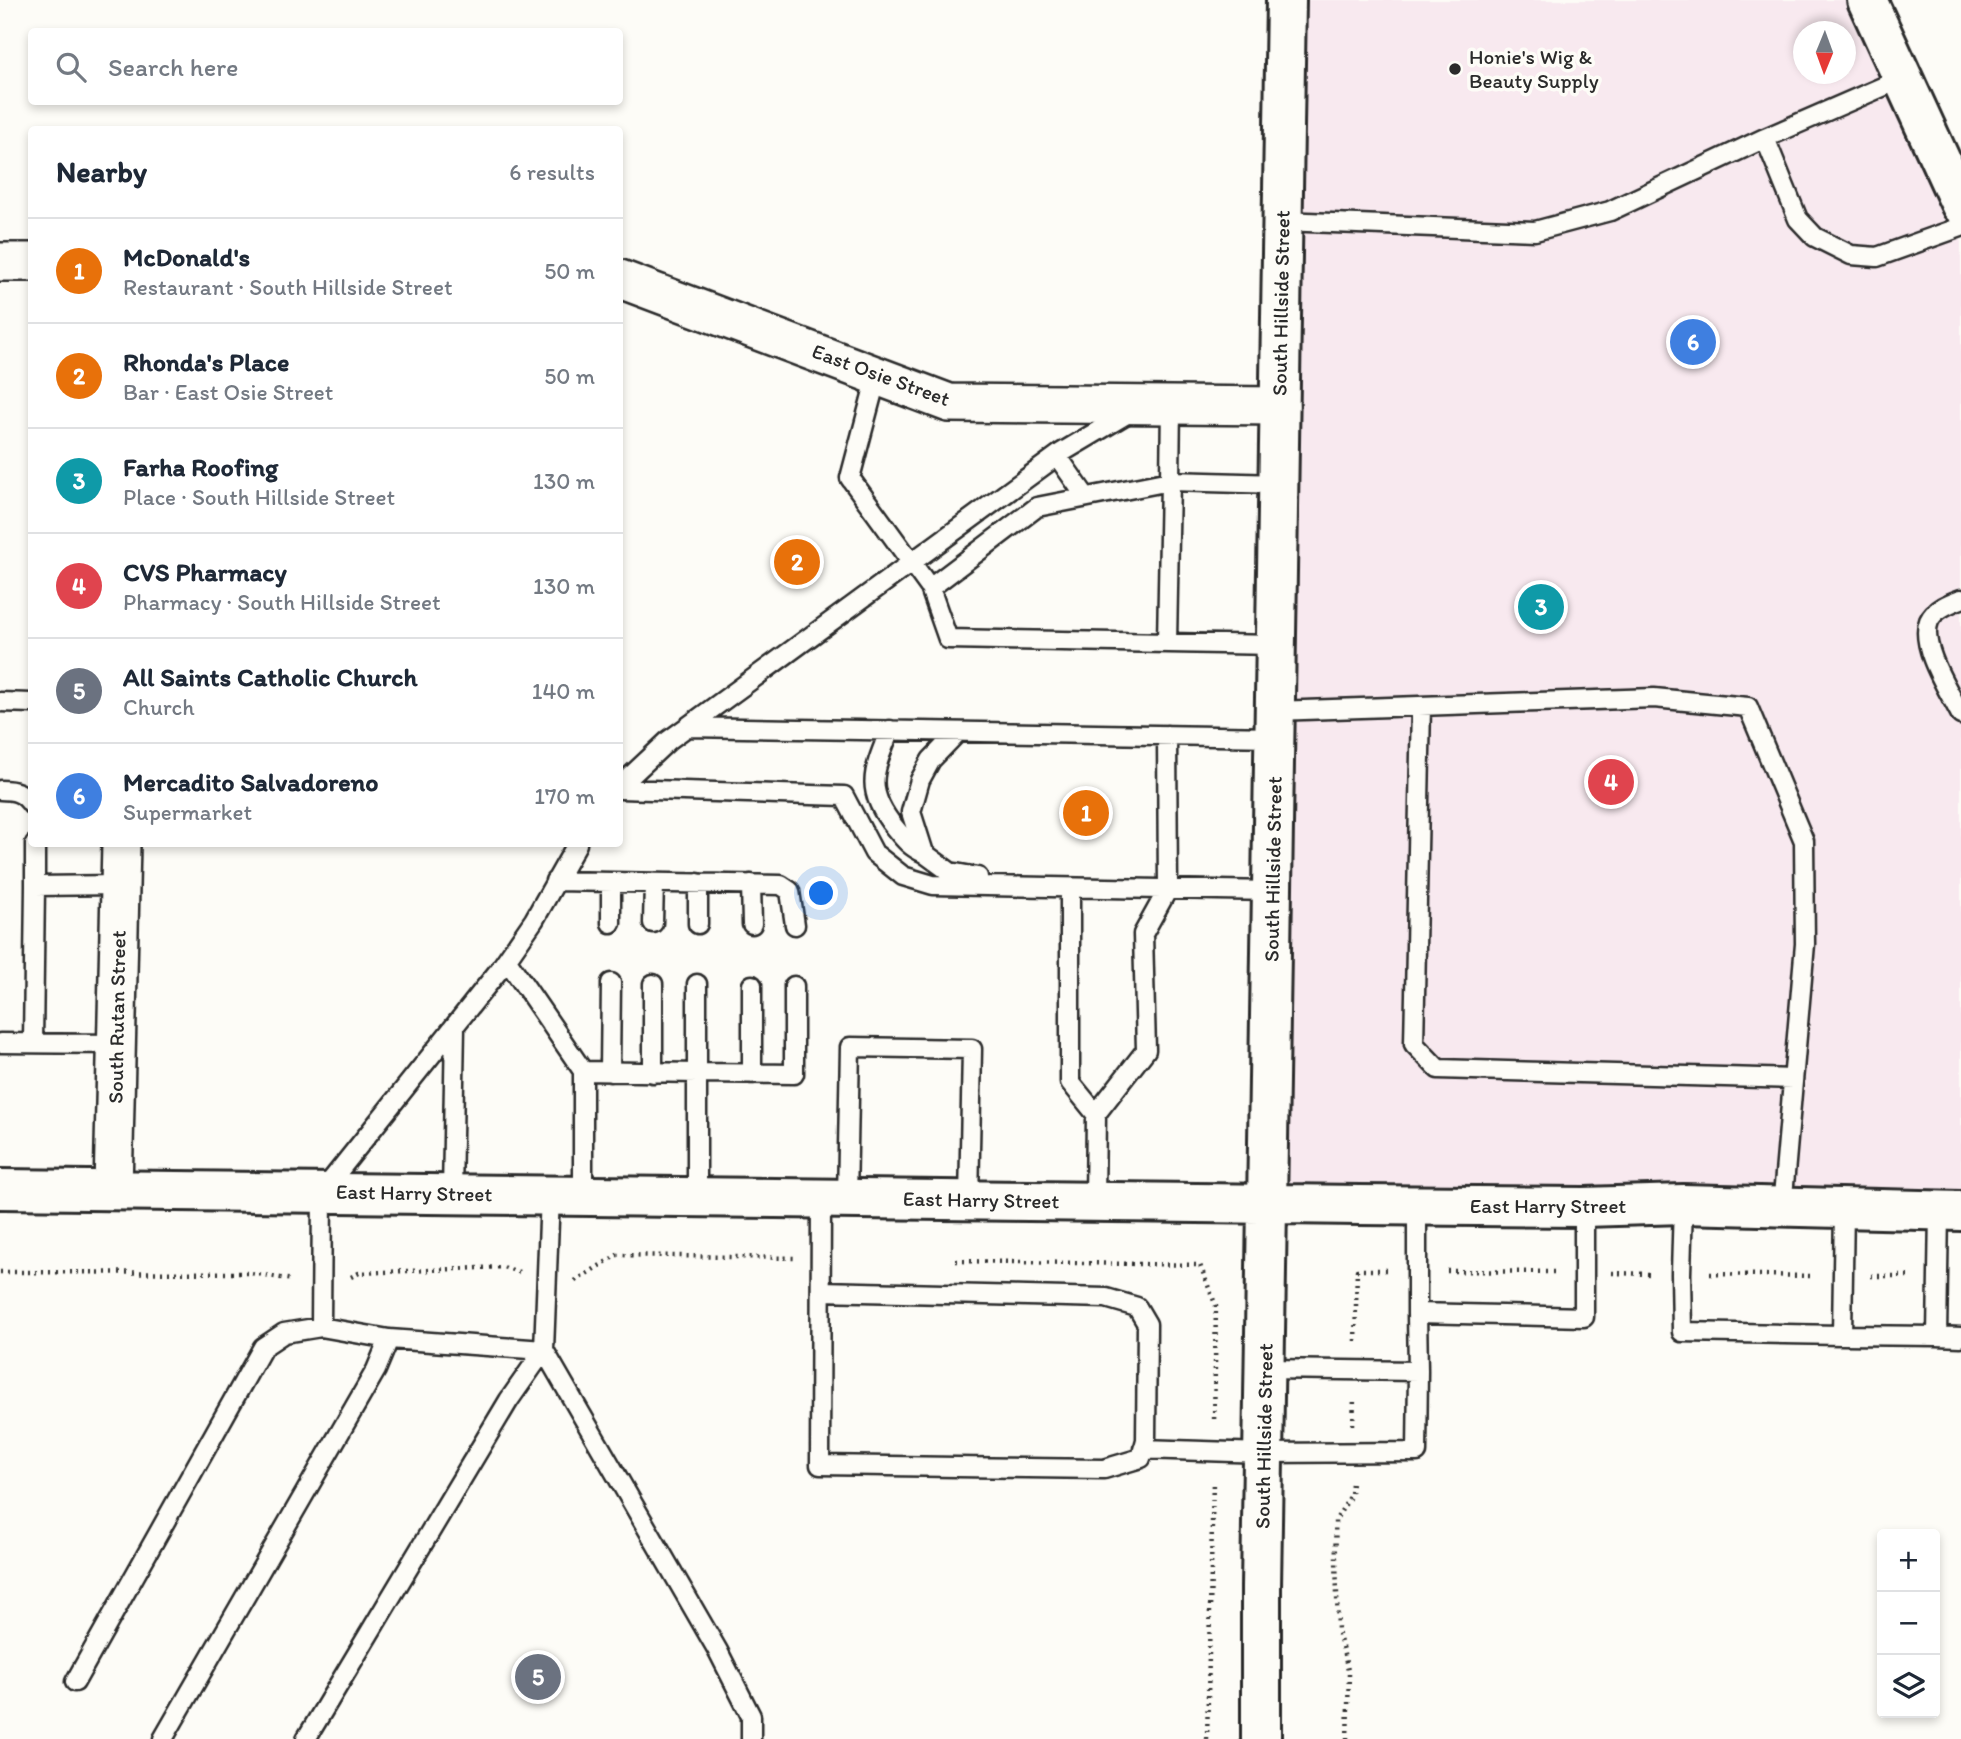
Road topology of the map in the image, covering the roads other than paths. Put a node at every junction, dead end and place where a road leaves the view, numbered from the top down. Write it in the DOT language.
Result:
graph roads {
  1 [pos="1286,0"];
  2 [pos="1867,0"];
  3 [pos="1903,78"];
  4 [pos="1765,138"];
  5 [pos="1961,205"];
  6 [pos="1282,221"];
  7 [pos="1961,227"];
  8 [pos="0,262"];
  9 [pos="28,262"];
  10 [pos="623,280"];
  11 [pos="877,376"];
  12 [pos="1157,405"];
  13 [pos="1280,406"];
  14 [pos="1058,457"];
  15 [pos="1170,481"];
  16 [pos="1279,484"];
  17 [pos="1086,497"];
  18 [pos="911,564"];
  19 [pos="930,588"];
  20 [pos="1961,599"];
  21 [pos="1167,643"];
  22 [pos="1276,645"];
  23 [pos="0,702"];
  24 [pos="28,703"];
  25 [pos="1421,706"];
  26 [pos="1961,715"];
  27 [pos="1275,724"];
  28 [pos="687,727"];
  29 [pos="890,730"];
  30 [pos="958,732"];
  31 [pos="1167,735"];
  32 [pos="623,784"];
  33 [pos="623,787"];
  34 [pos="0,790"];
  35 [pos="28,799"];
  36 [pos="34,847"];
  37 [pos="121,847"];
  38 [pos="575,847"];
  39 [pos="924,853"];
  40 [pos="555,881"];
  41 [pos="611,883"];
  42 [pos="654,883"];
  43 [pos="698,883"];
  44 [pos="751,884"];
  45 [pos="120,885"];
  46 [pos="35,886"];
  47 [pos="1039,887"];
  48 [pos="1070,888"];
  49 [pos="1168,890"];
  50 [pos="1273,891"];
  51 [pos="611,923"];
  52 [pos="653,923"];
  53 [pos="698,924"];
  54 [pos="752,924"];
  55 [pos="795,925"];
  56 [pos="507,960"];
  57 [pos="611,983"];
  58 [pos="653,984"];
  59 [pos="697,984"];
  60 [pos="752,985"];
  61 [pos="794,986"];
  62 [pos="454,1026"];
  63 [pos="0,1043"];
  64 [pos="33,1043"];
  65 [pos="117,1044"];
  66 [pos="583,1071"];
  67 [pos="610,1072"];
  68 [pos="653,1073"];
  69 [pos="697,1073"];
  70 [pos="752,1074"];
  71 [pos="1793,1079"];
  72 [pos="1096,1114"];
  73 [pos="0,1189"];
  74 [pos="113,1190"];
  75 [pos="322,1192"];
  76 [pos="452,1194"];
  77 [pos="566,1195"];
  78 [pos="697,1196"];
  79 [pos="834,1198"];
  80 [pos="969,1200"];
  81 [pos="1095,1202"];
  82 [pos="1268,1204"];
  83 [pos="1684,1204"];
  84 [pos="1417,1206"];
  85 [pos="1584,1207"];
  86 [pos="1782,1208"];
  87 [pos="1844,1208"];
  88 [pos="1950,1211"];
  89 [pos="821,1291"];
  90 [pos="1418,1313"];
  91 [pos="321,1326"];
  92 [pos="1842,1335"];
  93 [pos="1937,1336"];
  94 [pos="1961,1337"];
  95 [pos="389,1339"];
  96 [pos="544,1350"];
  97 [pos="1265,1369"];
  98 [pos="1418,1371"];
  99 [pos="1143,1449"];
  100 [pos="1263,1453"];
  101 [pos="75,1682"];
  102 [pos="163,1739"];
  103 [pos="306,1739"];
  104 [pos="751,1739"];
  105 [pos="1261,1739"];
  1 -- 6 [label="main road, South Hillside Street"];
  2 -- 3 [label="main road"];
  3 -- 4 [label="lane"];
  3 -- 5 [label="main road"];
  4 -- 6 [label="lane"];
  4 -- 7 [label="lane"];
  6 -- 13 [label="main road, South Hillside Street"];
  8 -- 9 [label="street"];
  10 -- 11 [label="street, East Osie Street"];
  11 -- 12 [label="street, East Osie Street"];
  11 -- 18 [label="lane"];
  12 -- 13 [label="street, East Osie Street"];
  12 -- 14 [label="lane"];
  12 -- 15 [label="lane"];
  13 -- 16 [label="main road, South Hillside Street"];
  14 -- 17 [label="lane"];
  14 -- 18 [label="lane"];
  15 -- 16 [label="lane"];
  15 -- 17 [label="lane"];
  15 -- 21 [label="lane"];
  16 -- 22 [label="main road, South Hillside Street"];
  17 -- 19 [label="lane"];
  18 -- 19 [label="lane"];
  18 -- 28 [label="lane"];
  19 -- 21 [label="lane"];
  20 -- 26 [label="lane"];
  21 -- 22 [label="lane"];
  22 -- 27 [label="main road, South Hillside Street"];
  23 -- 24 [label="lane"];
  25 -- 27 [label="lane"];
  25 -- 71 [label="lane"];
  25 -- 71 [label="lane"];
  27 -- 31 [label="lane"];
  27 -- 50 [label="main road, South Hillside Street"];
  28 -- 29 [label="lane"];
  28 -- 32 [label="lane"];
  29 -- 30 [label="lane"];
  29 -- 39 [label="lane"];
  30 -- 31 [label="lane"];
  30 -- 39 [label="lane"];
  31 -- 49 [label="lane"];
  33 -- 47 [label="lane"];
  34 -- 35 [label="lane"];
  36 -- 46 [label="lane"];
  37 -- 45 [label="street, South Rutan Street"];
  38 -- 40 [label="lane"];
  39 -- 47 [label="lane"];
  40 -- 41 [label="lane"];
  40 -- 56 [label="lane"];
  41 -- 42 [label="lane"];
  41 -- 51 [label="lane"];
  42 -- 43 [label="lane"];
  42 -- 52 [label="lane"];
  43 -- 44 [label="lane"];
  43 -- 53 [label="lane"];
  44 -- 54 [label="lane"];
  44 -- 55 [label="lane"];
  45 -- 46 [label="lane"];
  45 -- 65 [label="street, South Rutan Street"];
  46 -- 64 [label="lane"];
  47 -- 48 [label="lane"];
  48 -- 49 [label="lane"];
  48 -- 72 [label="lane"];
  49 -- 50 [label="lane"];
  49 -- 72 [label="lane"];
  50 -- 82 [label="main road, South Hillside Street"];
  56 -- 62 [label="lane"];
  56 -- 66 [label="lane"];
  57 -- 67 [label="lane"];
  58 -- 68 [label="lane"];
  59 -- 69 [label="lane"];
  60 -- 70 [label="lane"];
  61 -- 70 [label="lane"];
  62 -- 75 [label="lane"];
  62 -- 76 [label="lane"];
  63 -- 64 [label="lane"];
  64 -- 65 [label="lane"];
  65 -- 74 [label="street, South Rutan Street"];
  66 -- 67 [label="lane"];
  66 -- 77 [label="lane"];
  67 -- 68 [label="lane"];
  68 -- 69 [label="lane"];
  69 -- 70 [label="lane"];
  69 -- 78 [label="lane"];
  71 -- 86 [label="lane"];
  72 -- 81 [label="lane"];
  73 -- 74 [label="main road, East Harry Street"];
  74 -- 75 [label="main road, East Harry Street"];
  75 -- 76 [label="main road, East Harry Street"];
  75 -- 91 [label="lane"];
  76 -- 77 [label="main road, East Harry Street"];
  77 -- 78 [label="main road, East Harry Street"];
  77 -- 96 [label="lane"];
  78 -- 79 [label="main road, East Harry Street"];
  79 -- 80 [label="main road, East Harry Street"];
  79 -- 80 [label="lane"];
  79 -- 89 [label="lane"];
  80 -- 81 [label="main road, East Harry Street"];
  81 -- 82 [label="main road, East Harry Street"];
  82 -- 84 [label="main road, East Harry Street"];
  82 -- 97 [label="main road, South Hillside Street"];
  83 -- 85 [label="main road, East Harry Street"];
  83 -- 86 [label="main road, East Harry Street"];
  83 -- 92 [label="lane"];
  84 -- 85 [label="main road, East Harry Street"];
  84 -- 90 [label="lane"];
  85 -- 90 [label="lane"];
  86 -- 87 [label="main road, East Harry Street"];
  87 -- 88 [label="main road, East Harry Street"];
  87 -- 92 [label="lane"];
  88 -- 93 [label="lane"];
  89 -- 99 [label="lane"];
  89 -- 99 [label="lane"];
  90 -- 98 [label="lane"];
  91 -- 95 [label="lane"];
  91 -- 101 [label="lane"];
  92 -- 93 [label="lane"];
  93 -- 94 [label="lane"];
  95 -- 96 [label="lane"];
  95 -- 102 [label="lane"];
  96 -- 103 [label="lane"];
  96 -- 104 [label="lane"];
  97 -- 98 [label="lane"];
  97 -- 100 [label="main road, South Hillside Street"];
  98 -- 100 [label="lane"];
  99 -- 100 [label="lane"];
  100 -- 105 [label="main road, South Hillside Street"];
}
